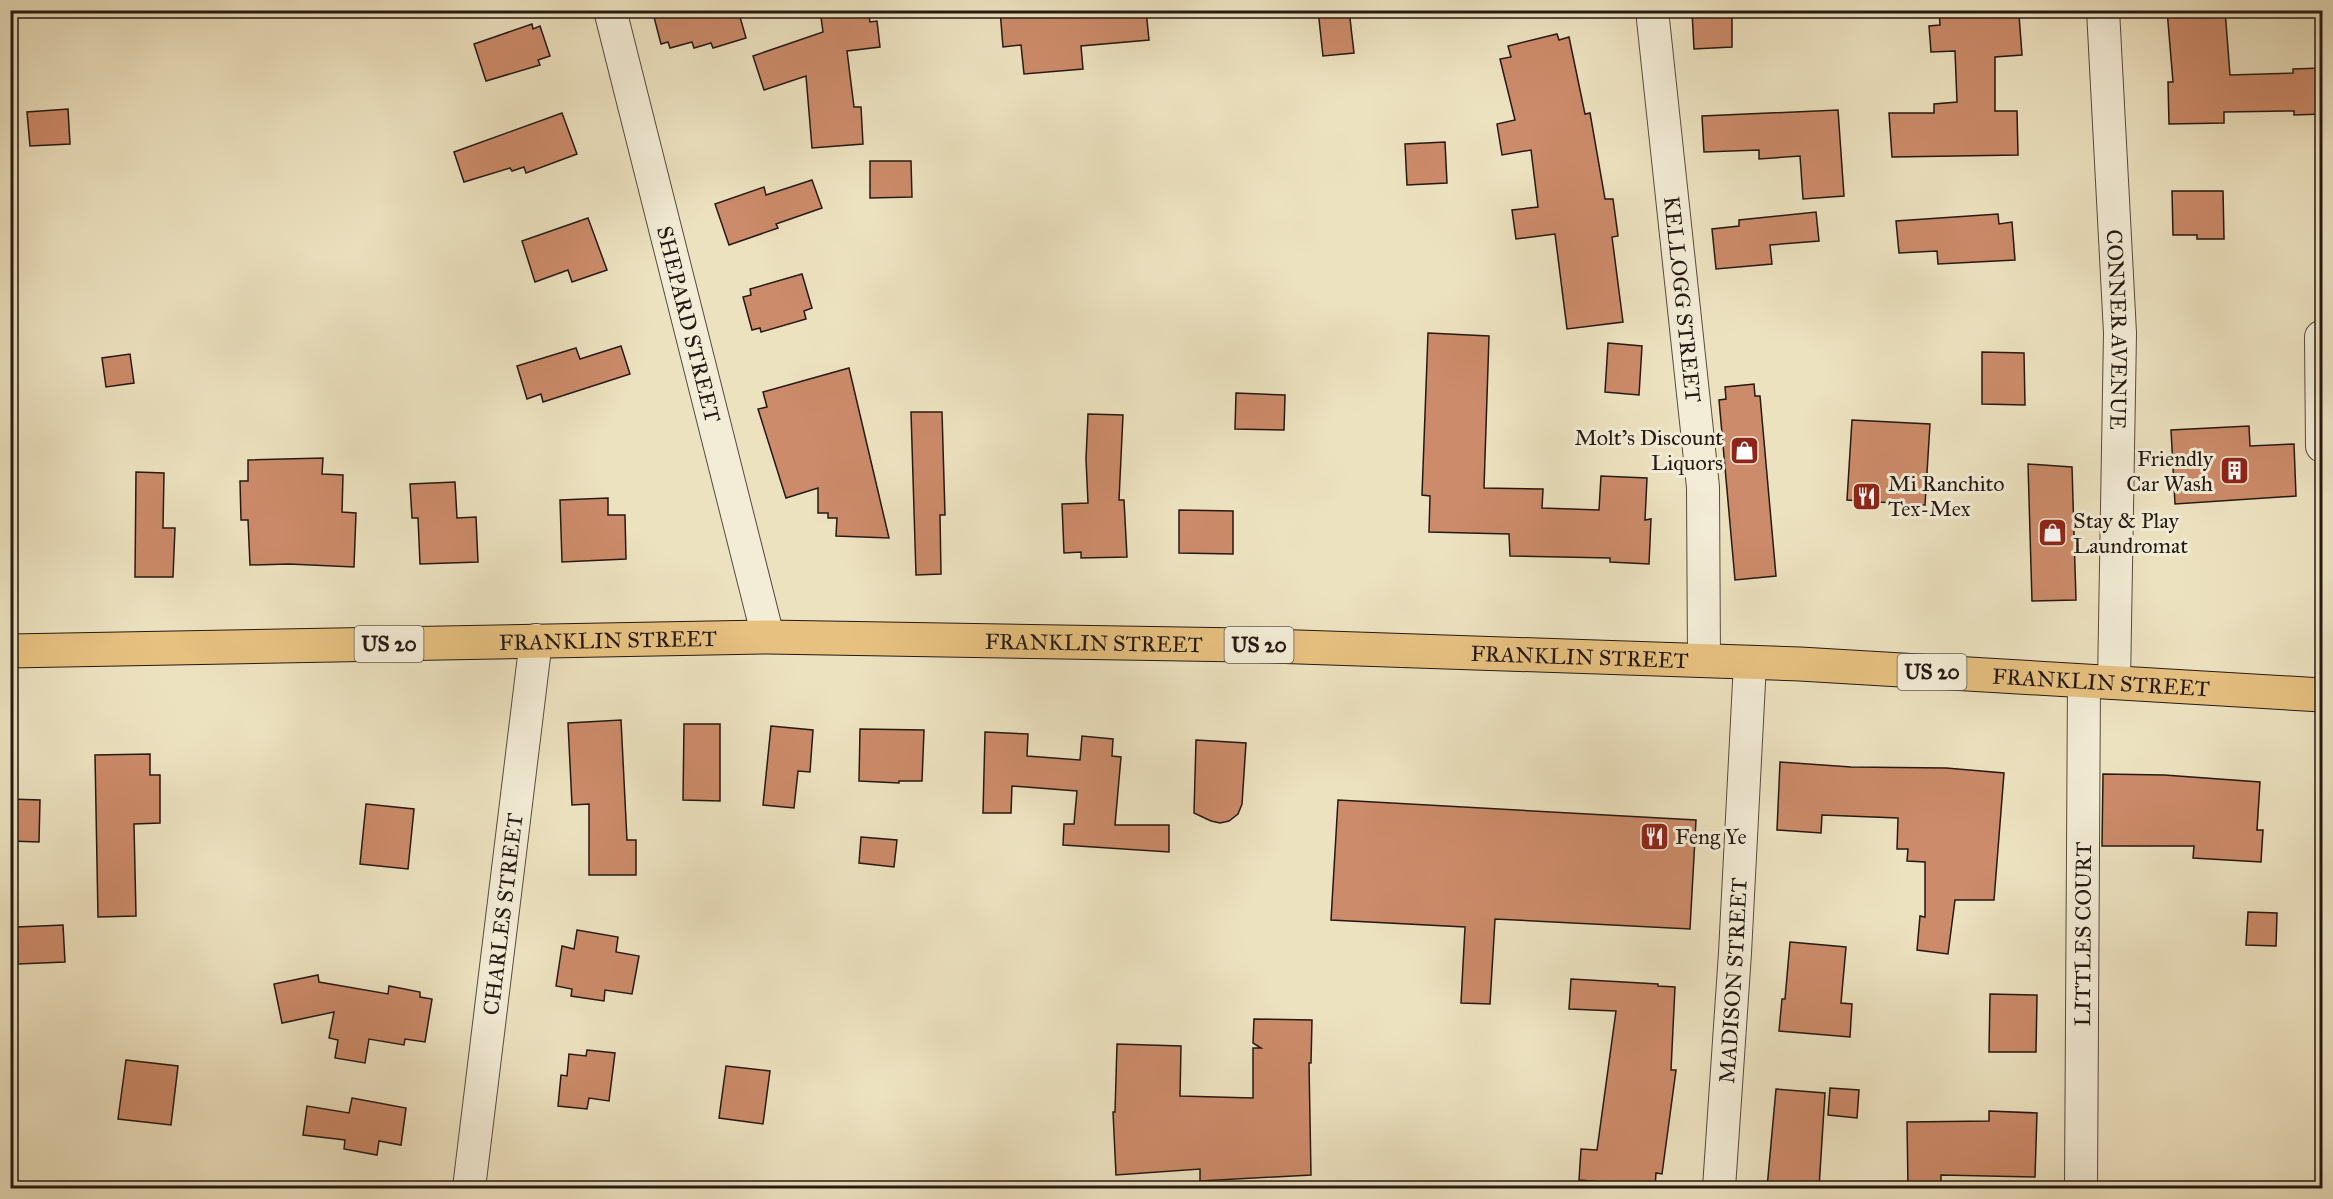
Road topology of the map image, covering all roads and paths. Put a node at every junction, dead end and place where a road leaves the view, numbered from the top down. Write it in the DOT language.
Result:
graph roads {
  1 [pos="610,10"];
  2 [pos="1652,10"];
  3 [pos="2103,10"];
  4 [pos="2321,337"];
  5 [pos="2322,446"];
  6 [pos="768,637"];
  7 [pos="536,640"];
  8 [pos="10,651"];
  9 [pos="1704,661"];
  10 [pos="1750,663"];
  11 [pos="2099,682"];
  12 [pos="2322,695"];
  13 [pos="469,1188"];
  14 [pos="1719,1188"];
  15 [pos="2081,1188"];
  1 -- 6 [label="street, SHEPARD STREET"];
  2 -- 9 [label="street, KELLOGG STREET"];
  3 -- 11 [label="street, CONNER AVENUE"];
  4 -- 5 [label="street"];
  6 -- 7 [label="main road, FRANKLIN STREET / US 20"];
  6 -- 9 [label="main road, FRANKLIN STREET / US 20"];
  7 -- 8 [label="main road, FRANKLIN STREET / US 20"];
  7 -- 13 [label="street, CHARLES STREET"];
  9 -- 10 [label="main road, FRANKLIN STREET / US 20"];
  10 -- 11 [label="main road, FRANKLIN STREET / US 20"];
  10 -- 14 [label="street, MADISON STREET"];
  11 -- 12 [label="main road, FRANKLIN STREET / US 20"];
  11 -- 15 [label="street, LITTLES COURT"];
}
